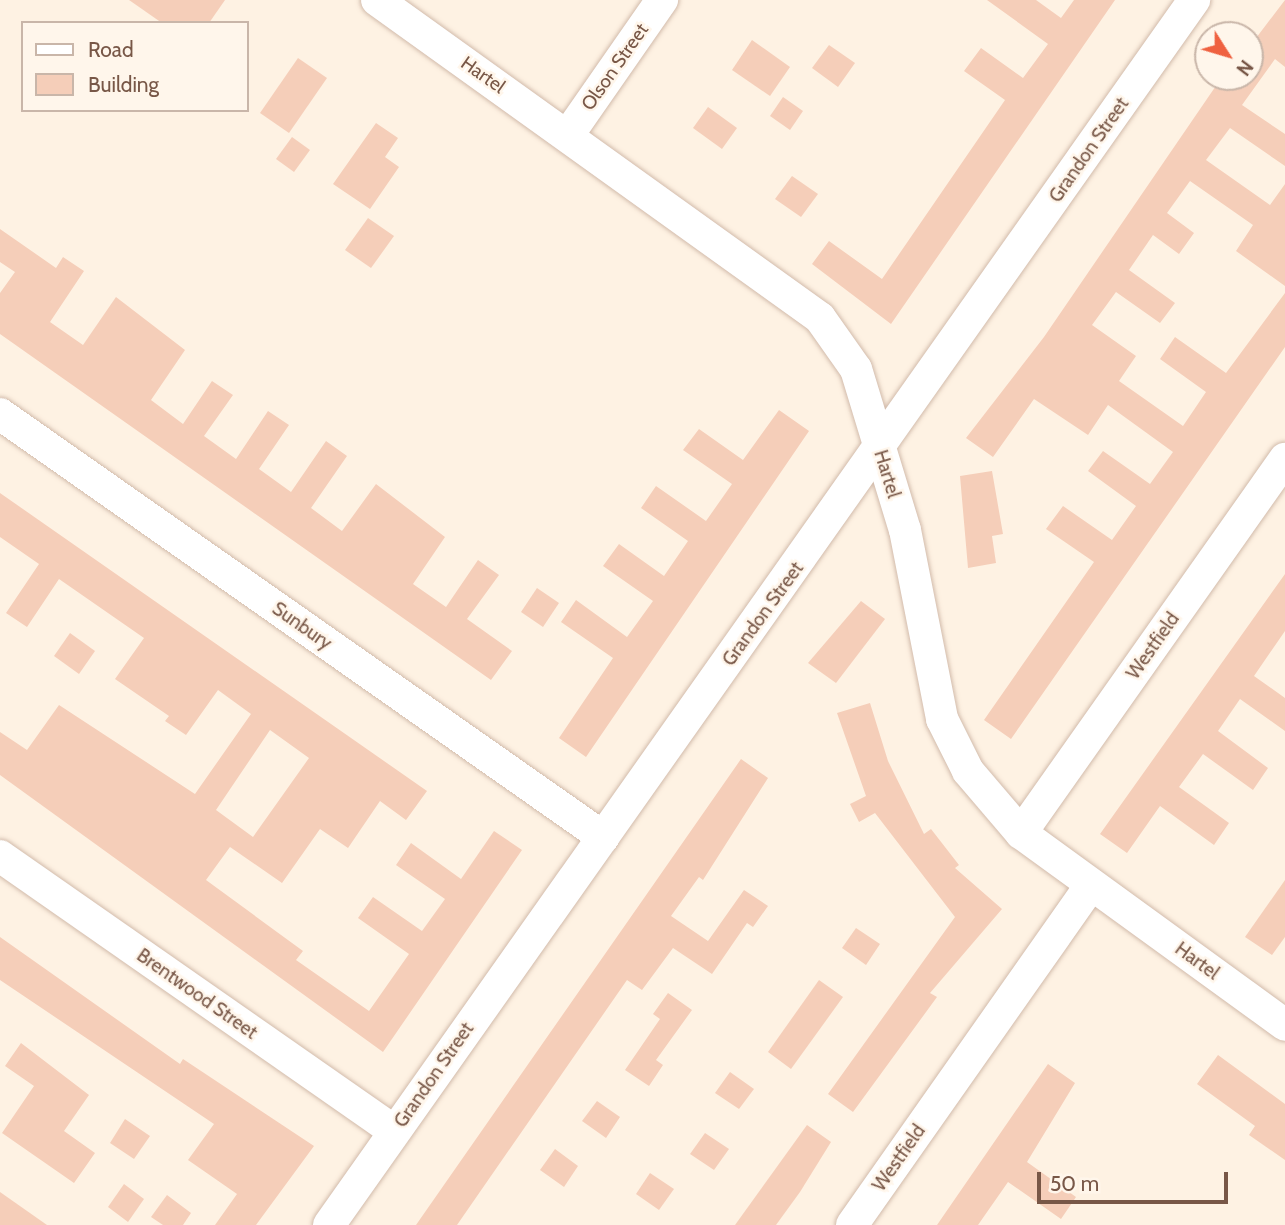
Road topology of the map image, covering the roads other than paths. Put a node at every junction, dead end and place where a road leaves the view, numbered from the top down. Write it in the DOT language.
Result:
graph roads {
  1 [pos="377,0"];
  2 [pos="662,0"];
  3 [pos="1194,0"];
  4 [pos="568,135"];
  5 [pos="0,414"];
  6 [pos="880,450"];
  7 [pos="1285,459"];
  8 [pos="1021,833"];
  9 [pos="603,837"];
  10 [pos="0,856"];
  11 [pos="1091,885"];
  12 [pos="1285,1025"];
  13 [pos="394,1130"];
  14 [pos="329,1225"];
  15 [pos="852,1225"];
  1 -- 4 [label="street, Hartel"];
  2 -- 4 [label="street, Olson Street"];
  3 -- 6 [label="street, Grandon Street"];
  4 -- 6 [label="street, Hartel"];
  5 -- 9 [label="street, Sunbury"];
  6 -- 8 [label="street, Hartel"];
  6 -- 9 [label="street, Grandon Street"];
  7 -- 8 [label="street, Westfield"];
  8 -- 11 [label="street, Hartel"];
  9 -- 13 [label="street, Grandon Street"];
  10 -- 13 [label="street, Brentwood Street"];
  11 -- 12 [label="street, Hartel"];
  11 -- 15 [label="street, Westfield"];
  13 -- 14 [label="street, Grandon Street"];
}
